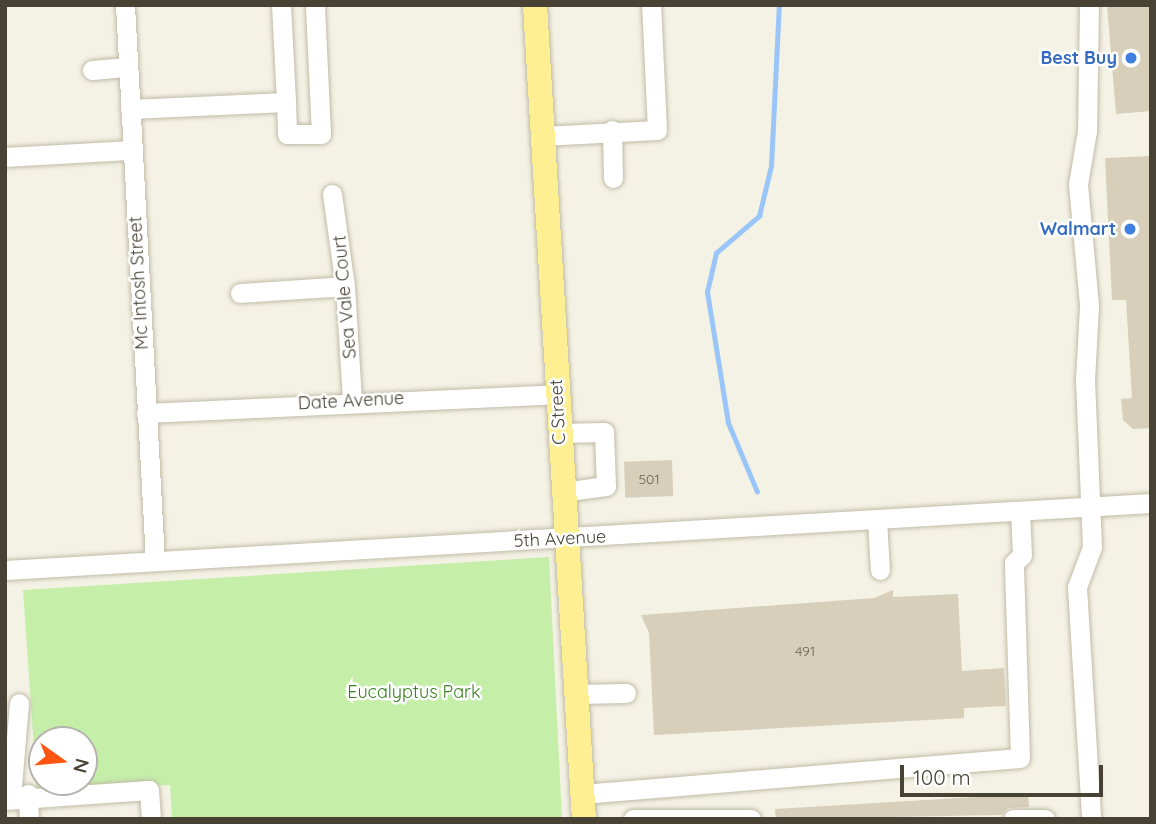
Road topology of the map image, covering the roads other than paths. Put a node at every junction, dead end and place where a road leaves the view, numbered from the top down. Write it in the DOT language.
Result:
graph roads {
  1 [pos="125,5"];
  2 [pos="281,5"];
  3 [pos="315,5"];
  4 [pos="535,5"];
  5 [pos="651,5"];
  6 [pos="1089,5"];
  7 [pos="318,62"];
  8 [pos="284,64"];
  9 [pos="128,67"];
  10 [pos="92,70"];
  11 [pos="286,102"];
  12 [pos="130,109"];
  13 [pos="612,130"];
  14 [pos="542,136"];
  15 [pos="132,150"];
  16 [pos="5,157"];
  17 [pos="613,178"];
  18 [pos="331,194"];
  19 [pos="345,286"];
  20 [pos="240,293"];
  21 [pos="557,394"];
  22 [pos="352,401"];
  23 [pos="146,413"];
  24 [pos="559,433"];
  25 [pos="563,492"];
  26 [pos="1151,503"];
  27 [pos="1090,506"];
  28 [pos="1020,511"];
  29 [pos="877,520"];
  30 [pos="565,539"];
  31 [pos="155,560"];
  32 [pos="5,570"];
  33 [pos="880,570"];
  34 [pos="626,693"];
  35 [pos="575,694"];
  36 [pos="19,703"];
  37 [pos="582,794"];
  38 [pos="15,797"];
  39 [pos="29,819"];
  40 [pos="151,819"];
  41 [pos="584,819"];
  42 [pos="633,819"];
  43 [pos="751,819"];
  44 [pos="1013,819"];
  45 [pos="1045,819"];
  46 [pos="1091,819"];
  1 -- 9 [label="street, Mc Intosh Street"];
  2 -- 8 [label="street"];
  3 -- 7 [label="street"];
  4 -- 14 [label="main road, C Street"];
  5 -- 13 [label="street"];
  6 -- 27 [label="street"];
  7 -- 8 [label="street"];
  7 -- 11 [label="street"];
  8 -- 11 [label="street"];
  9 -- 10 [label="street"];
  9 -- 12 [label="street, Mc Intosh Street"];
  11 -- 12 [label="street"];
  12 -- 15 [label="street, Mc Intosh Street"];
  13 -- 14 [label="street"];
  13 -- 17 [label="street"];
  14 -- 21 [label="main road, C Street"];
  15 -- 16 [label="street"];
  15 -- 23 [label="street, Mc Intosh Street"];
  18 -- 19 [label="street, Sea Vale Court"];
  19 -- 20 [label="street"];
  19 -- 22 [label="street, Sea Vale Court"];
  21 -- 22 [label="street, Date Avenue"];
  21 -- 24 [label="main road, C Street"];
  22 -- 23 [label="street, Date Avenue"];
  23 -- 31 [label="street, Mc Intosh Street"];
  24 -- 25 [label="main road, C Street"];
  24 -- 25 [label="street"];
  25 -- 30 [label="main road, C Street"];
  26 -- 27 [label="street, 5th Avenue"];
  27 -- 28 [label="street, 5th Avenue"];
  27 -- 46 [label="street"];
  28 -- 29 [label="street, 5th Avenue"];
  28 -- 37 [label="street"];
  29 -- 30 [label="street, 5th Avenue"];
  29 -- 33 [label="street"];
  30 -- 31 [label="street, 5th Avenue"];
  30 -- 35 [label="main road, C Street"];
  31 -- 32 [label="street, 5th Avenue"];
  34 -- 35 [label="street"];
  35 -- 37 [label="main road, C Street"];
  36 -- 38 [label="street"];
  37 -- 41 [label="main road, C Street"];
  38 -- 39 [label="street"];
  38 -- 40 [label="street"];
  42 -- 43 [label="street"];
  44 -- 45 [label="street"];
}
